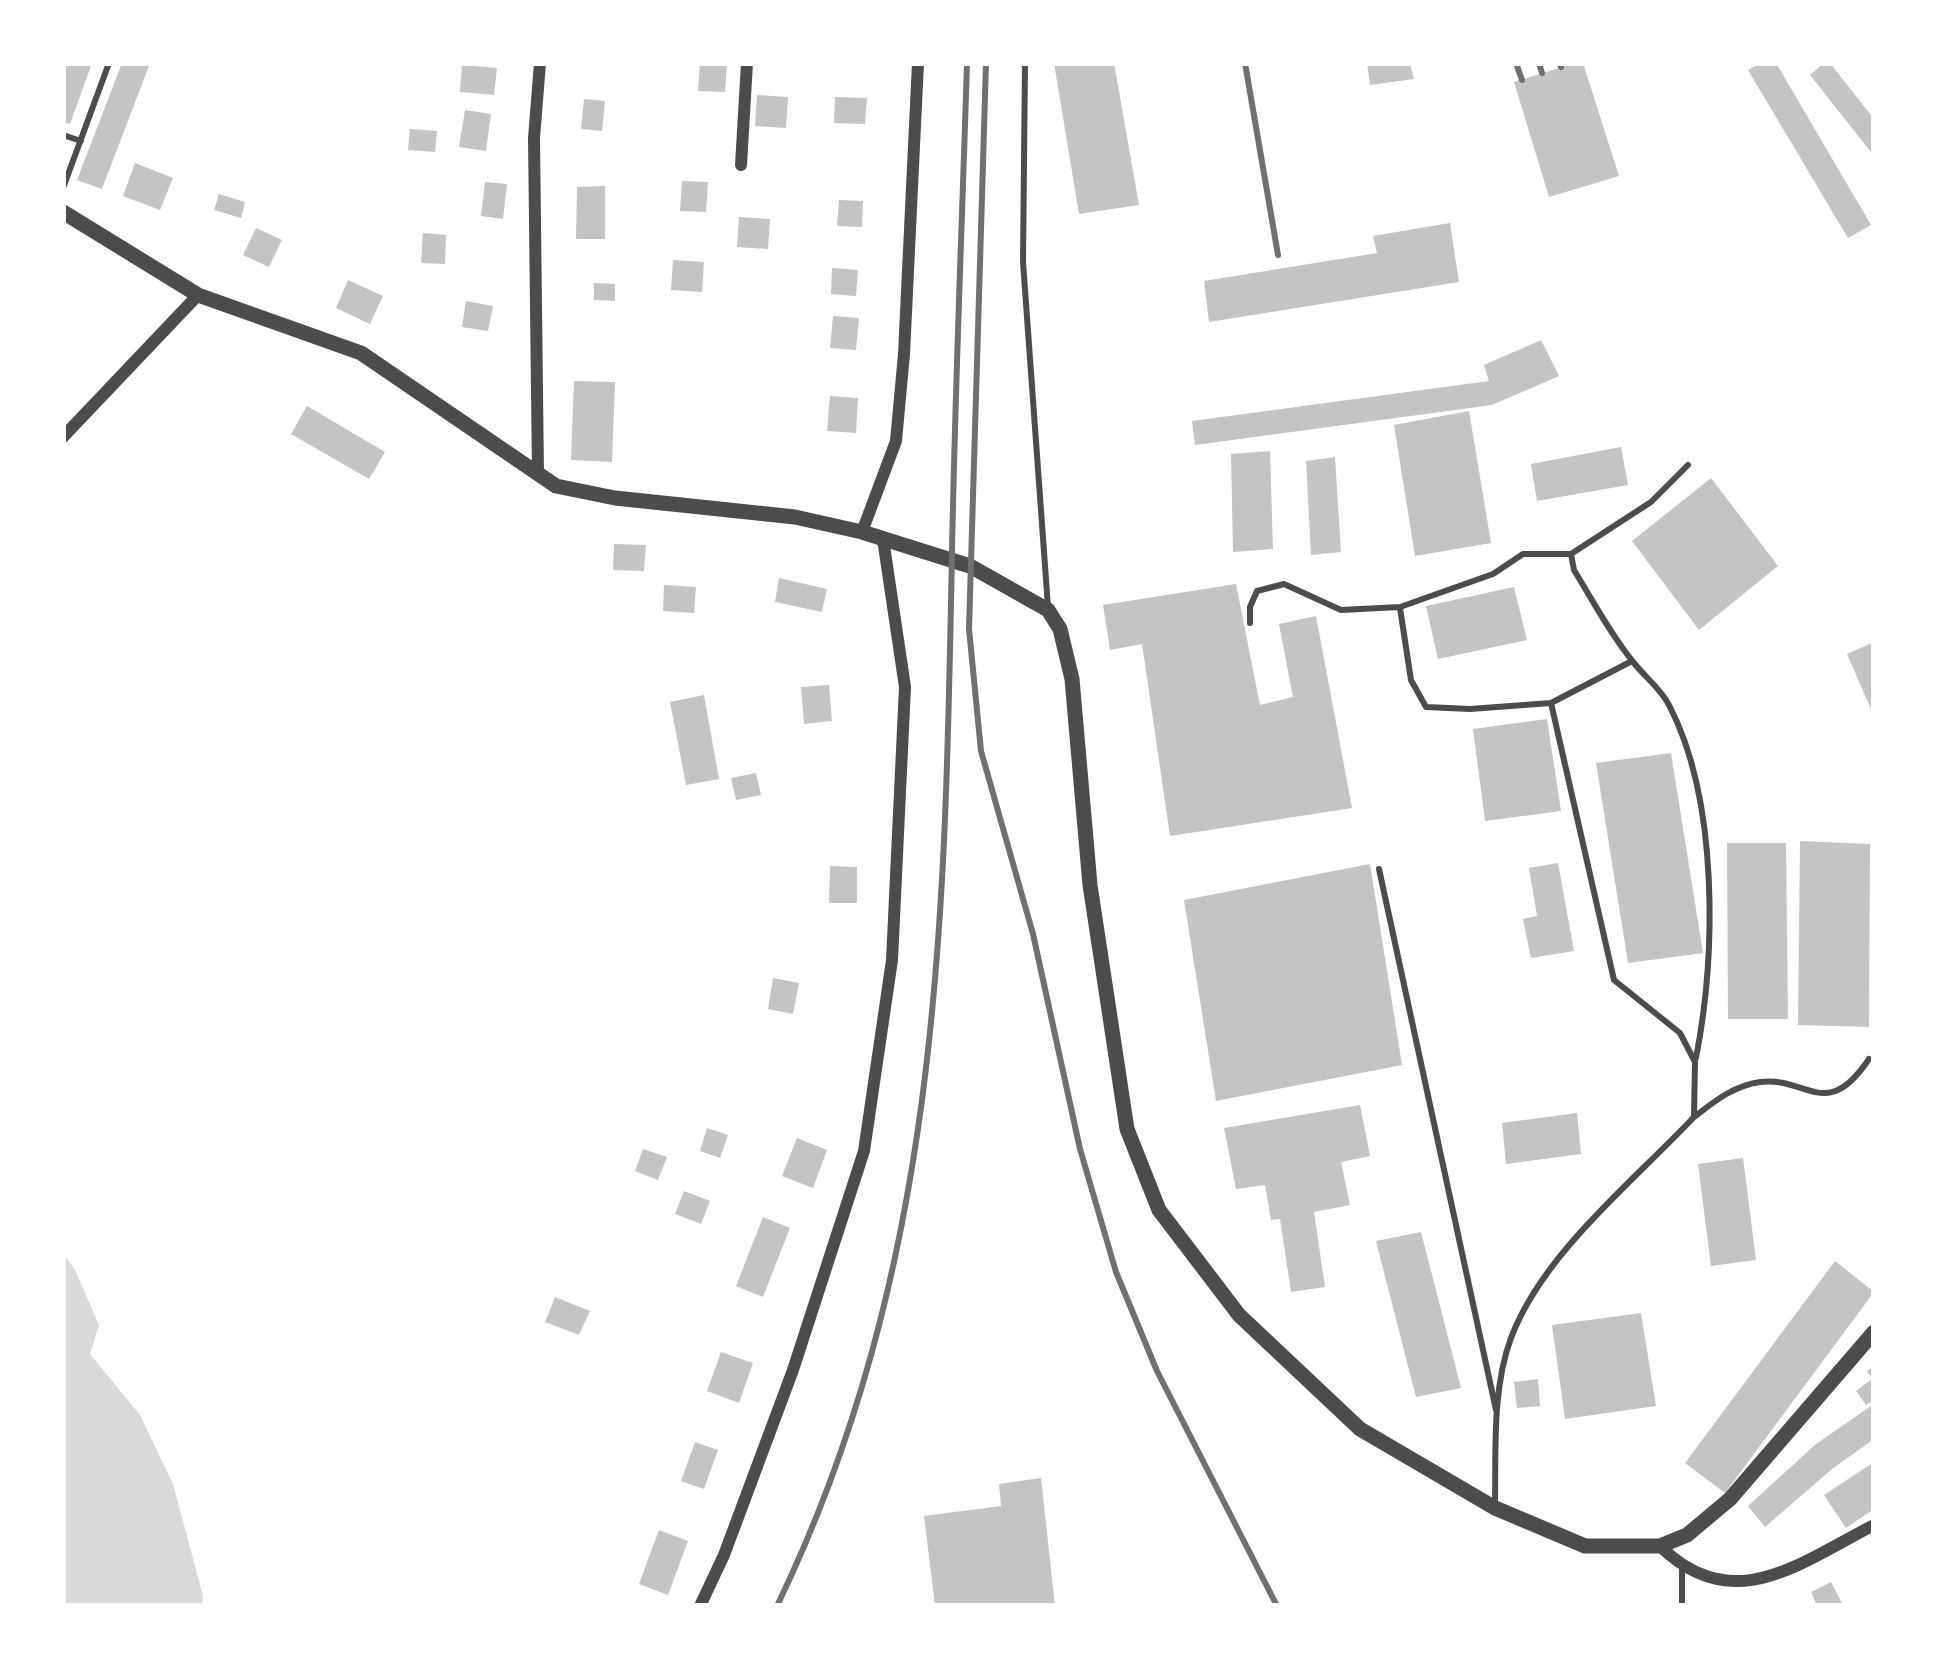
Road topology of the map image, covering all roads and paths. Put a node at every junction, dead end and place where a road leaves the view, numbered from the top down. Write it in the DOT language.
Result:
graph roads {
  1 [pos="109,63"];
  2 [pos="540,63"];
  3 [pos="747,63"];
  4 [pos="918,63"];
  5 [pos="1025,63"];
  6 [pos="63,135"];
  7 [pos="80,141"];
  8 [pos="741,164"];
  9 [pos="63,188"];
  10 [pos="63,212"];
  11 [pos="198,295"];
  12 [pos="63,437"];
  13 [pos="1688,465"];
  14 [pos="538,474"];
  15 [pos="862,532"];
  16 [pos="883,538"];
  17 [pos="1571,554"];
  18 [pos="1400,607"];
  19 [pos="1048,610"];
  20 [pos="1250,623"];
  21 [pos="1632,661"];
  22 [pos="1551,703"];
  23 [pos="1379,869"];
  24 [pos="1868,1059"];
  25 [pos="1695,1061"];
  26 [pos="1694,1117"];
  27 [pos="1874,1332"];
  28 [pos="1497,1413"];
  29 [pos="1495,1508"];
  30 [pos="1874,1525"];
  31 [pos="1660,1546"];
  32 [pos="1682,1566"];
  33 [pos="700,1606"];
  34 [pos="1682,1606"];
  1 -- 7 [label="lane"];
  2 -- 14 [label="street"];
  3 -- 8 [label="street"];
  4 -- 15 [label="street"];
  5 -- 19 [label="lane"];
  6 -- 7 [label="lane"];
  7 -- 9 [label="lane"];
  10 -- 11 [label="street"];
  11 -- 12 [label="street"];
  11 -- 14 [label="street"];
  13 -- 17 [label="lane"];
  14 -- 15 [label="street"];
  15 -- 16 [label="street"];
  16 -- 19 [label="street"];
  16 -- 33 [label="street"];
  17 -- 18 [label="lane"];
  17 -- 21 [label="lane"];
  18 -- 20 [label="lane"];
  18 -- 22 [label="lane"];
  19 -- 29 [label="street"];
  21 -- 22 [label="lane"];
  21 -- 25 [label="lane"];
  22 -- 25 [label="lane"];
  23 -- 28 [label="lane"];
  24 -- 26 [label="lane"];
  25 -- 26 [label="lane"];
  26 -- 28 [label="lane"];
  27 -- 31 [label="street"];
  28 -- 29 [label="lane"];
  29 -- 31 [label="street"];
  30 -- 32 [label="street"];
  31 -- 32 [label="street"];
  32 -- 34 [label="lane"];
}
